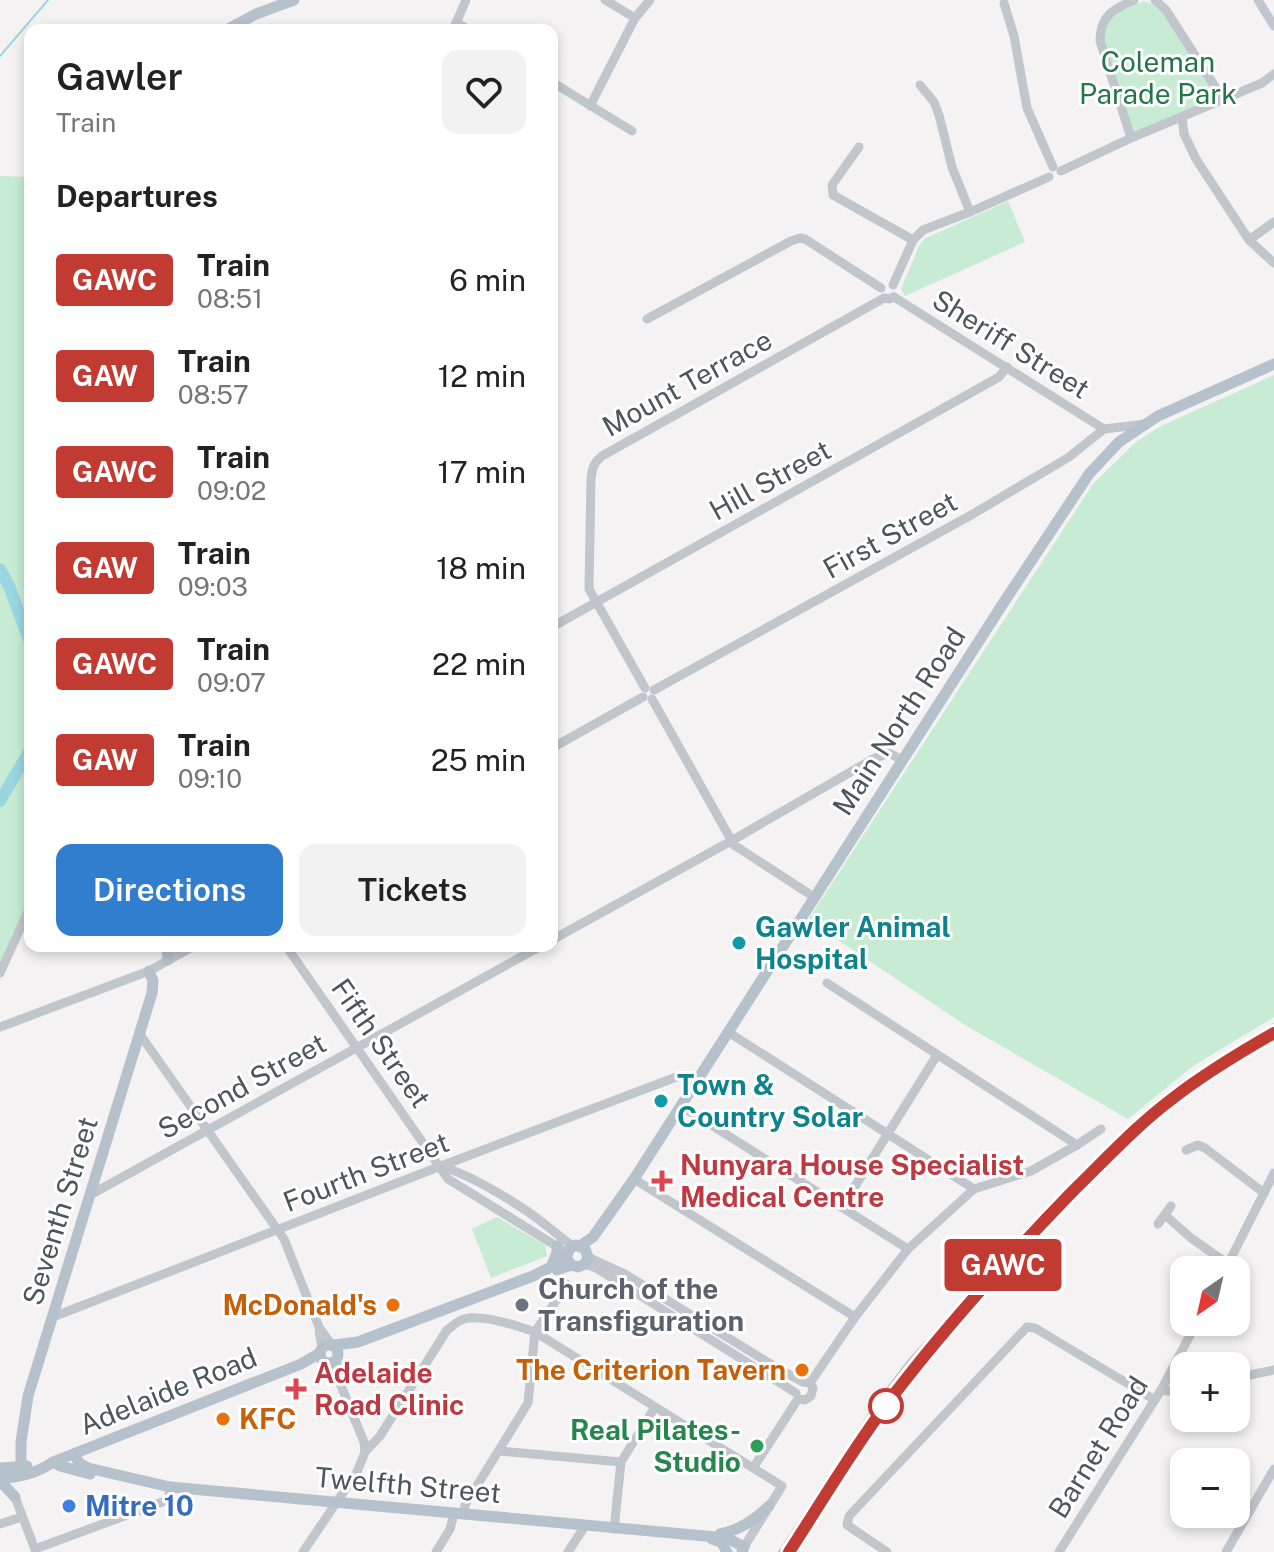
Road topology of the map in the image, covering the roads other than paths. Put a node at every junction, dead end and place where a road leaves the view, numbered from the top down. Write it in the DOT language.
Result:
graph roads {
  1 [pos="294,0"];
  2 [pos="466,0"];
  3 [pos="605,0"];
  4 [pos="650,0"];
  5 [pos="1155,0"];
  6 [pos="1258,0"];
  7 [pos="1127,1"];
  8 [pos="1004,3"];
  9 [pos="635,18"];
  10 [pos="237,24"];
  11 [pos="456,24"];
  12 [pos="1274,26"];
  13 [pos="1274,74"];
  14 [pos="920,85"];
  15 [pos="558,86"];
  16 [pos="1223,99"];
  17 [pos="590,106"];
  18 [pos="1182,117"];
  19 [pos="632,131"];
  20 [pos="1131,138"];
  21 [pos="859,147"];
  22 [pos="1055,172"];
  23 [pos="970,212"];
  24 [pos="1274,222"];
  25 [pos="913,240"];
  26 [pos="1249,240"];
  27 [pos="1274,263"];
  28 [pos="887,294"];
  29 [pos="647,319"];
  30 [pos="1274,364"];
  31 [pos="1007,367"];
  32 [pos="1146,424"];
  33 [pos="1104,429"];
  34 [pos="596,603"];
  35 [pos="558,624"];
  36 [pos="648,694"];
  37 [pos="558,745"];
  38 [pos="902,760"];
  39 [pos="731,841"];
  40 [pos="814,897"];
  41 [pos="24,920"];
  42 [pos="558,937"];
  43 [pos="167,952"];
  44 [pos="183,952"];
  45 [pos="290,952"];
  46 [pos="530,952"];
  47 [pos="168,960"];
  48 [pos="149,971"];
  49 [pos="0,973"];
  50 [pos="827,983"];
  51 [pos="0,1027"];
  52 [pos="728,1032"];
  53 [pos="139,1033"];
  54 [pos="357,1048"];
  55 [pos="937,1055"];
  56 [pos="696,1084"];
  57 [pos="681,1106"];
  58 [pos="1101,1129"];
  59 [pos="207,1131"];
  60 [pos="888,1134"];
  61 [pos="1077,1145"];
  62 [pos="1186,1150"];
  63 [pos="441,1166"];
  64 [pos="1274,1173"];
  65 [pos="634,1179"];
  66 [pos="974,1189"];
  67 [pos="1264,1193"];
  68 [pos="90,1195"];
  69 [pos="842,1207"];
  70 [pos="1158,1224"];
  71 [pos="278,1230"];
  72 [pos="908,1249"];
  73 [pos="575,1254"];
  74 [pos="1213,1256"];
  75 [pos="1232,1256"];
  76 [pos="533,1276"];
  77 [pos="567,1284"];
  78 [pos="53,1317"];
  79 [pos="855,1317"];
  80 [pos="535,1332"];
  81 [pos="1190,1336"];
  82 [pos="329,1353"];
  83 [pos="1274,1370"];
  84 [pos="1250,1375"];
  85 [pos="806,1382"];
  86 [pos="1161,1390"];
  87 [pos="1170,1390"];
  88 [pos="797,1396"];
  89 [pos="1155,1400"];
  90 [pos="655,1407"];
  91 [pos="500,1451"];
  92 [pos="365,1452"];
  93 [pos="74,1454"];
  94 [pos="53,1462"];
  95 [pos="621,1462"];
  96 [pos="0,1468"];
  97 [pos="753,1468"];
  98 [pos="1274,1469"];
  99 [pos="20,1472"];
  100 [pos="116,1475"];
  101 [pos="0,1480"];
  102 [pos="170,1487"];
  103 [pos="15,1497"];
  104 [pos="337,1503"];
  105 [pos="769,1506"];
  106 [pos="459,1514"];
  107 [pos="22,1517"];
  108 [pos="0,1524"];
  109 [pos="585,1526"];
  110 [pos="614,1529"];
  111 [pos="708,1537"];
  112 [pos="743,1550"];
  113 [pos="35,1551"];
  114 [pos="303,1552"];
  115 [pos="436,1552"];
  116 [pos="568,1552"];
  117 [pos="727,1552"];
  118 [pos="887,1552"];
  119 [pos="1059,1552"];
  120 [pos="1226,1552"];
  1 -- 10 [label="main road"];
  2 -- 11 [label="street"];
  3 -- 9 [label="street"];
  4 -- 9 [label="street"];
  5 -- 16 [label="street"];
  6 -- 12 [label="street"];
  7 -- 20 [label="street"];
  8 -- 22 [label="street"];
  9 -- 17 [label="street"];
  13 -- 16 [label="street"];
  14 -- 23 [label="street"];
  15 -- 17 [label="street"];
  16 -- 18 [label="street"];
  17 -- 19 [label="street"];
  18 -- 20 [label="street"];
  18 -- 26 [label="street"];
  20 -- 22 [label="street"];
  21 -- 25 [label="street"];
  22 -- 23 [label="street"];
  23 -- 25 [label="street"];
  24 -- 26 [label="street"];
  25 -- 28 [label="street"];
  26 -- 27 [label="street"];
  28 -- 29 [label="street, Sheriff Street"];
  28 -- 31 [label="street, Sheriff Street"];
  28 -- 34 [label="street, Mount Terrace"];
  30 -- 32 [label="main road, Main North Road"];
  31 -- 33 [label="street, Sheriff Street"];
  31 -- 34 [label="street, Hill Street"];
  32 -- 33 [label="street"];
  32 -- 38 [label="main road, Main North Road"];
  33 -- 36 [label="street, First Street"];
  34 -- 35 [label="street, Hill Street"];
  34 -- 36 [label="street"];
  36 -- 37 [label="street, First Street"];
  36 -- 39 [label="street"];
  38 -- 39 [label="street"];
  38 -- 40 [label="main road, Main North Road"];
  39 -- 40 [label="street"];
  39 -- 42 [label="street"];
  40 -- 52 [label="main road, Main North Road"];
  41 -- 49 [label="street"];
  43 -- 47 [label="main road"];
  44 -- 47 [label="street"];
  45 -- 54 [label="street, Fifth Street"];
  46 -- 54 [label="street, Second Street"];
  47 -- 48 [label="street"];
  48 -- 51 [label="street"];
  48 -- 53 [label="main road, Seventh Street"];
  50 -- 55 [label="street"];
  52 -- 56 [label="main road, Main North Road"];
  52 -- 60 [label="street"];
  53 -- 59 [label="street"];
  53 -- 68 [label="main road, Seventh Street"];
  54 -- 59 [label="street, Second Street"];
  54 -- 63 [label="street, Fifth Street"];
  55 -- 60 [label="street"];
  55 -- 61 [label="street"];
  56 -- 57 [label="main road, Main North Road"];
  56 -- 63 [label="street, Fourth Street"];
  57 -- 65 [label="main road, Main North Road"];
  57 -- 69 [label="street"];
  58 -- 61 [label="street"];
  59 -- 68 [label="street, Second Street"];
  59 -- 71 [label="street"];
  60 -- 66 [label="street"];
  60 -- 69 [label="street"];
  61 -- 66 [label="street"];
  62 -- 67 [label="street"];
  63 -- 71 [label="street, Fourth Street"];
  63 -- 73 [label="street"];
  63 -- 73 [label="street, Fifth Street"];
  64 -- 67 [label="street"];
  65 -- 73 [label="main road"];
  65 -- 79 [label="street"];
  66 -- 72 [label="street"];
  67 -- 75 [label="street"];
  68 -- 78 [label="main road, Seventh Street"];
  69 -- 72 [label="street"];
  70 -- 74 [label="street"];
  71 -- 78 [label="street, Fourth Street"];
  71 -- 82 [label="street"];
  72 -- 79 [label="street"];
  73 -- 76 [label="main road, Adelaide Road"];
  73 -- 76 [label="main road, Adelaide Road"];
  73 -- 85 [label="street"];
  73 -- 88 [label="street"];
  76 -- 82 [label="main road, Adelaide Road"];
  77 -- 80 [label="street"];
  78 -- 99 [label="main road, Seventh Street"];
  79 -- 85 [label="street"];
  80 -- 90 [label="street"];
  80 -- 91 [label="street"];
  80 -- 92 [label="street"];
  81 -- 86 [label="street, Barnet Road"];
  82 -- 92 [label="street"];
  82 -- 93 [label="main road, Adelaide Road"];
  83 -- 84 [label="street"];
  85 -- 88 [label="street"];
  85 -- 88 [label="street"];
  86 -- 87 [label="street"];
  86 -- 89 [label="street, Barnet Road"];
  88 -- 97 [label="street"];
  89 -- 118 [label="street"];
  89 -- 119 [label="street, Barnet Road"];
  90 -- 95 [label="street"];
  90 -- 97 [label="street"];
  91 -- 95 [label="street"];
  91 -- 106 [label="street"];
  92 -- 104 [label="street"];
  93 -- 94 [label="main road, Adelaide Road"];
  93 -- 100 [label="main road, Twelfth Street"];
  94 -- 99 [label="main road, Adelaide Road"];
  94 -- 100 [label="main road"];
  95 -- 110 [label="street"];
  96 -- 99 [label="main road, Adelaide Road"];
  97 -- 105 [label="street"];
  98 -- 120 [label="street"];
  99 -- 101 [label="main road, Adelaide Road"];
  99 -- 103 [label="main road, Seventh Street"];
  100 -- 102 [label="main road, Twelfth Street"];
  101 -- 103 [label="main road"];
  102 -- 104 [label="main road, Twelfth Street"];
  102 -- 113 [label="street"];
  103 -- 107 [label="street"];
  104 -- 106 [label="main road, Twelfth Street"];
  104 -- 114 [label="street"];
  105 -- 111 [label="main road"];
  105 -- 112 [label="street"];
  106 -- 109 [label="main road, Twelfth Street"];
  106 -- 115 [label="street"];
  107 -- 108 [label="street"];
  107 -- 113 [label="street"];
  109 -- 110 [label="main road, Twelfth Street"];
  109 -- 116 [label="street"];
  110 -- 111 [label="main road, Twelfth Street"];
  111 -- 112 [label="main road, Twelfth Street"];
  111 -- 117 [label="main road"];
}
